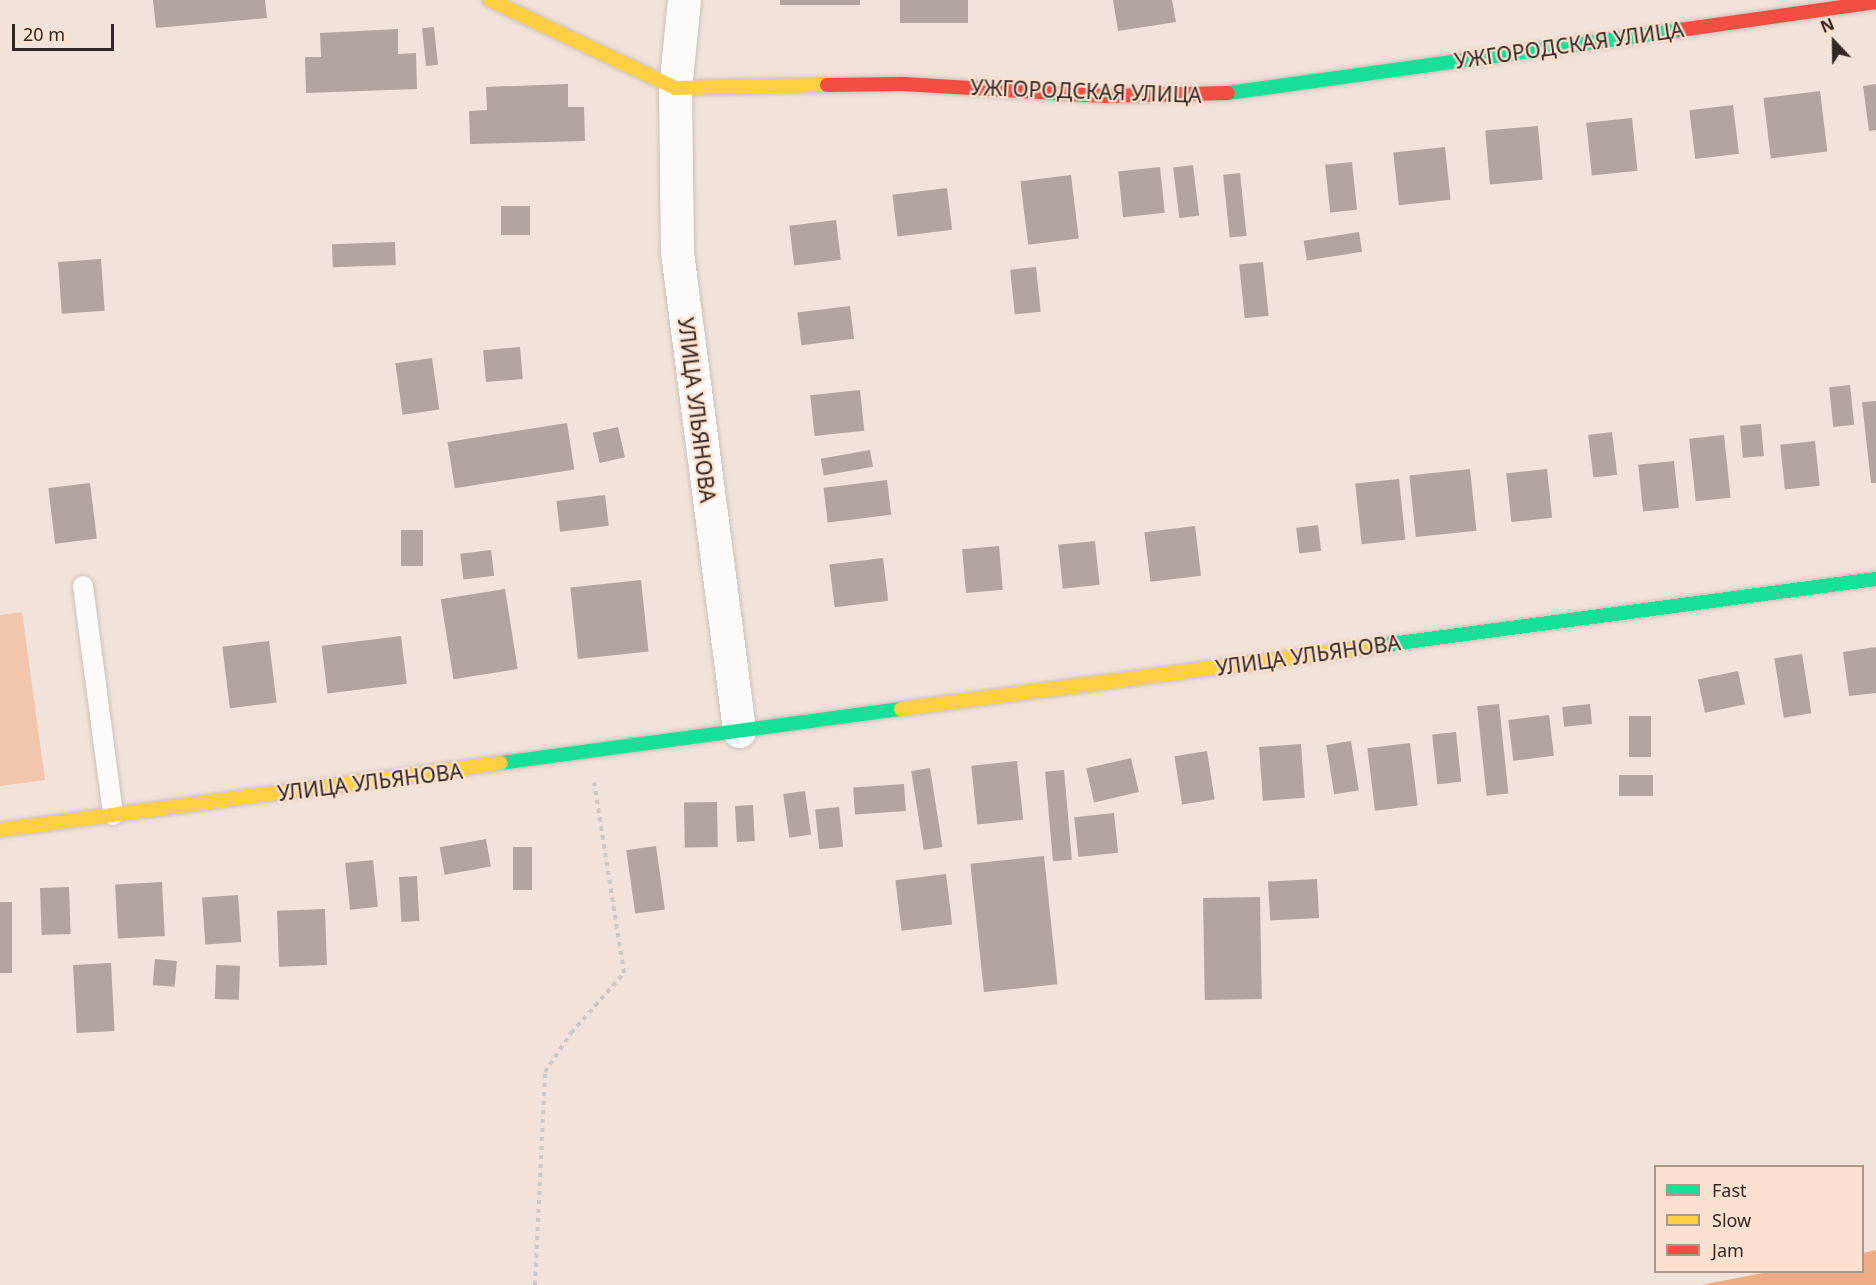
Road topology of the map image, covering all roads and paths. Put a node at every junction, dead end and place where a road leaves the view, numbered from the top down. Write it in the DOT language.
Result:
graph roads {
  1 [pos="490,0"];
  2 [pos="684,0"];
  3 [pos="1876,2"];
  4 [pos="675,88"];
  5 [pos="1876,579"];
  6 [pos="83,586"];
  7 [pos="739,731"];
  8 [pos="590,753"];
  9 [pos="113,815"];
  10 [pos="0,830"];
  11 [pos="535,1285"];
  1 -- 4 [label="street, УЖГОРОДСКАЯ УЛИЦА"];
  2 -- 4 [label="street, УЛИЦА УЛЬЯНОВА"];
  3 -- 4 [label="street, УЖГОРОДСКАЯ УЛИЦА"];
  4 -- 7 [label="street, УЛИЦА УЛЬЯНОВА"];
  5 -- 7 [label="street, УЛИЦА УЛЬЯНОВА"];
  6 -- 9 [label="lane"];
  7 -- 8 [label="street, УЛИЦА УЛЬЯНОВА"];
  8 -- 9 [label="street, УЛИЦА УЛЬЯНОВА"];
  8 -- 11 [label="path"];
  9 -- 10 [label="street, УЛИЦА УЛЬЯНОВА"];
}
